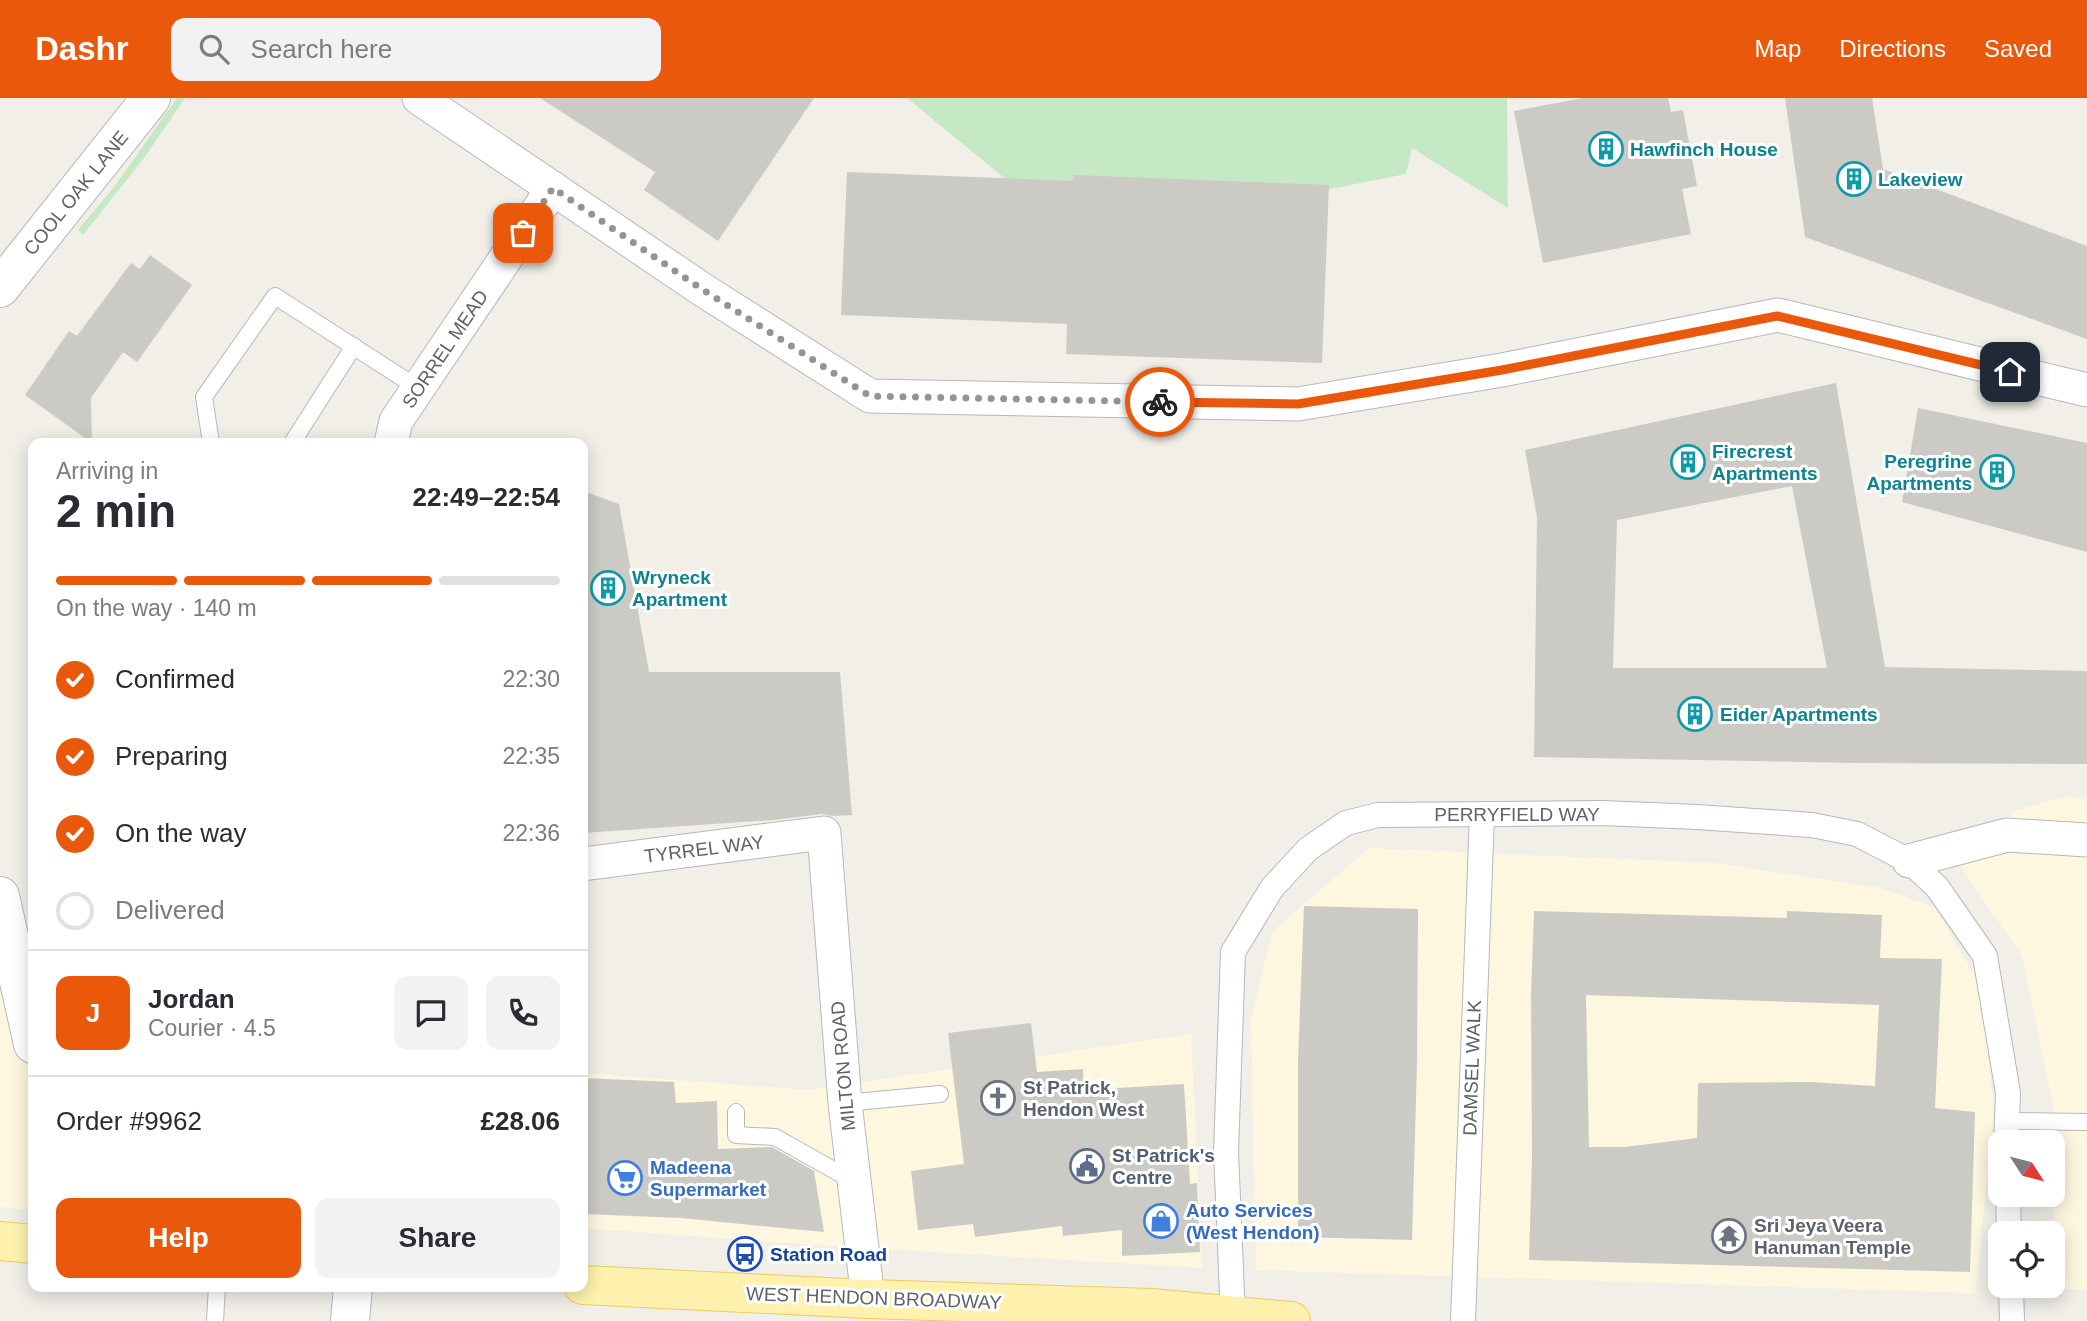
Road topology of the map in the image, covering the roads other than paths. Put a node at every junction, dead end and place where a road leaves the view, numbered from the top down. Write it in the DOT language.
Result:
graph roads {
  1 [pos="151,98"];
  2 [pos="419,98"];
  3 [pos="553,188"];
  4 [pos="0,288"];
  5 [pos="354,346"];
  6 [pos="418,388"];
  7 [pos="2087,390"];
  8 [pos="210,438"];
  9 [pos="295,438"];
  10 [pos="392,438"];
  11 [pos="1482,815"];
  12 [pos="824,833"];
  13 [pos="2087,840"];
  14 [pos="1909,861"];
  15 [pos="588,863"];
  16 [pos="0,896"];
  17 [pos="28,1022"];
  18 [pos="940,1094"];
  19 [pos="845,1103"];
  20 [pos="736,1112"];
  21 [pos="2087,1122"];
  22 [pos="2006,1130"];
  23 [pos="2022,1130"];
  24 [pos="854,1182"];
  25 [pos="0,1241"];
  26 [pos="28,1244"];
  27 [pos="588,1285"];
  28 [pos="217,1292"];
  29 [pos="352,1292"];
  30 [pos="2011,1298"];
  31 [pos="868,1299"];
  32 [pos="1151,1315"];
  33 [pos="1233,1315"];
  34 [pos="215,1321"];
  35 [pos="350,1321"];
  36 [pos="1291,1321"];
  37 [pos="1463,1321"];
  38 [pos="2012,1321"];
  1 -- 4 [label="street, COOL OAK LANE"];
  2 -- 3 [label="street"];
  3 -- 6 [label="street, SORREL MEAD"];
  3 -- 7 [label="street"];
  5 -- 6 [label="lane"];
  5 -- 8 [label="lane"];
  5 -- 9 [label="lane"];
  6 -- 10 [label="street, SORREL MEAD"];
  11 -- 14 [label="street, PERRYFIELD WAY"];
  11 -- 33 [label="street, PERRYFIELD WAY"];
  11 -- 37 [label="street, DAMSEL WALK"];
  12 -- 15 [label="street, TYRREL WAY"];
  12 -- 19 [label="street, MILTON ROAD"];
  13 -- 14 [label="street"];
  14 -- 22 [label="street, PERRYFIELD WAY"];
  16 -- 17 [label="street"];
  18 -- 19 [label="lane"];
  19 -- 24 [label="street, MILTON ROAD"];
  20 -- 24 [label="lane"];
  21 -- 23 [label="lane"];
  24 -- 31 [label="street, MILTON ROAD"];
  25 -- 26 [label="main road"];
  27 -- 31 [label="main road, WEST HENDON BROADWAY"];
  28 -- 34 [label="lane"];
  29 -- 35 [label="street"];
  30 -- 38 [label="street"];
  31 -- 32 [label="main road, WEST HENDON BROADWAY"];
  32 -- 33 [label="main road, WEST HENDON BROADWAY"];
  33 -- 36 [label="main road, WEST HENDON BROADWAY"];
}
